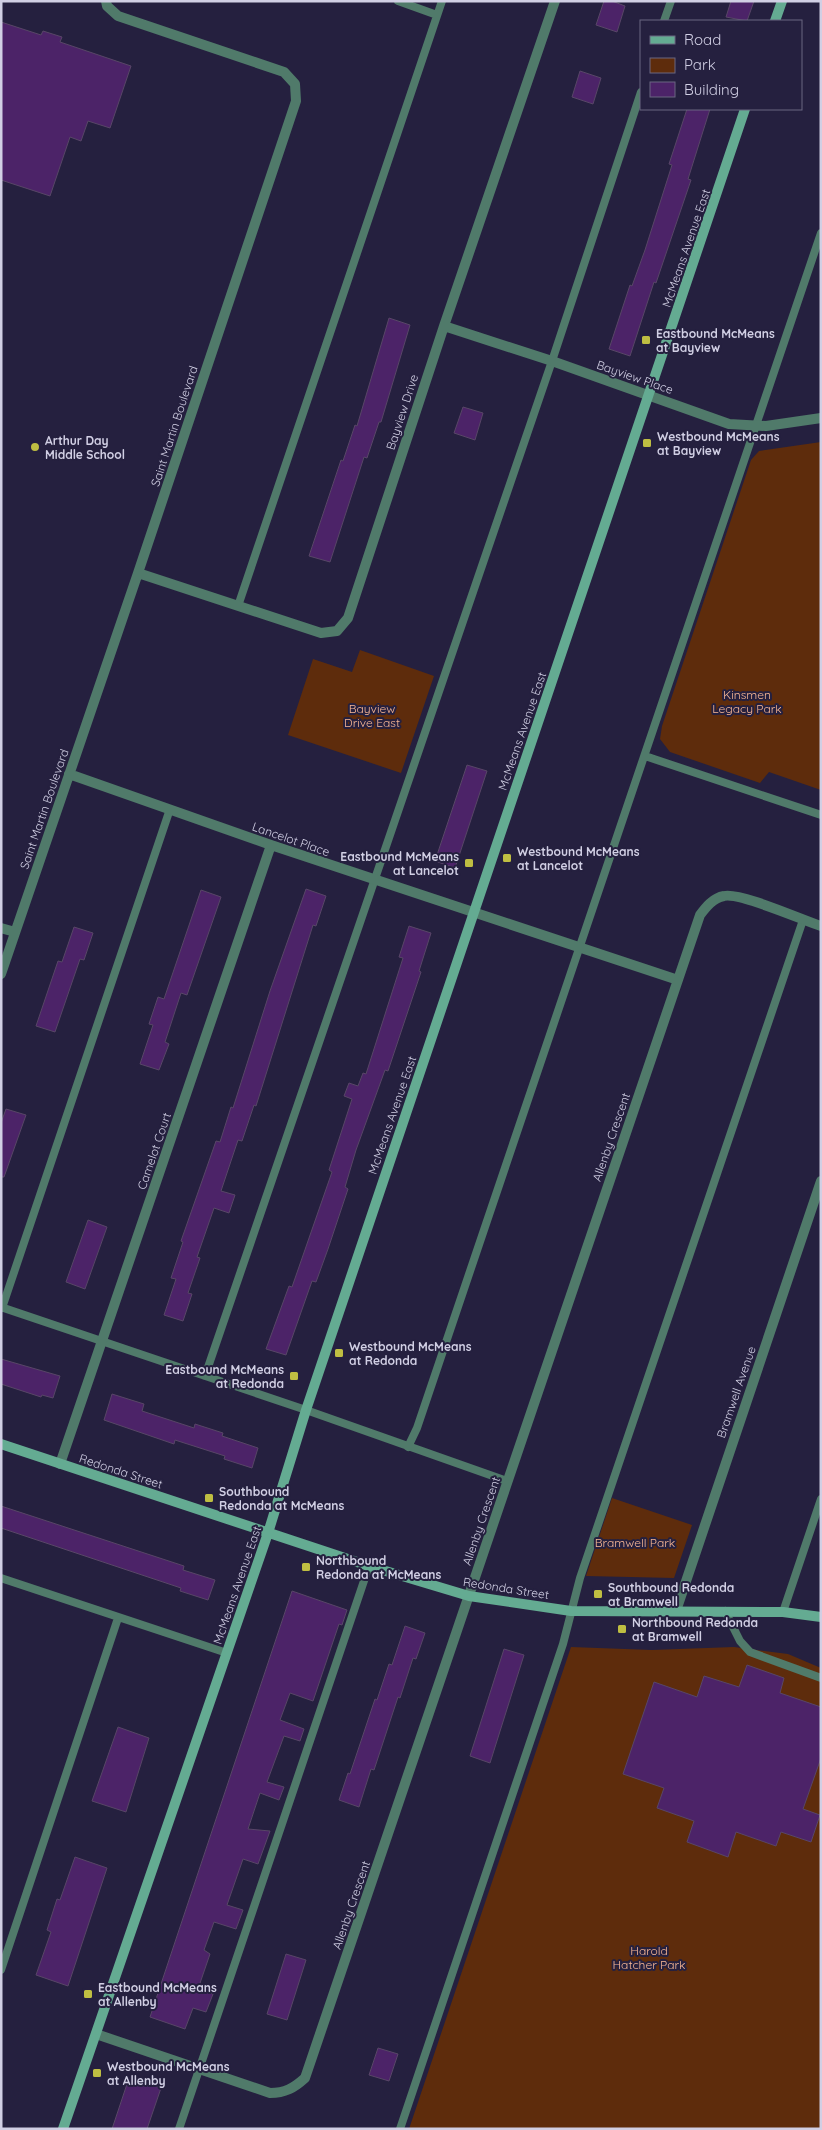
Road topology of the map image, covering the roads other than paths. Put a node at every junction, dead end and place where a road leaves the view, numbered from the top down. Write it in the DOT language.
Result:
graph roads {
  1 [pos="106,1"];
  2 [pos="398,1"];
  3 [pos="442,1"];
  4 [pos="554,1"];
  5 [pos="671,1"];
  6 [pos="782,1"];
  7 [pos="438,15"];
  8 [pos="664,20"];
  9 [pos="775,20"];
  10 [pos="640,95"];
  11 [pos="746,110"];
  12 [pos="821,233"];
  13 [pos="444,326"];
  14 [pos="552,361"];
  15 [pos="650,395"];
  16 [pos="821,418"];
  17 [pos="756,426"];
  18 [pos="138,573"];
  19 [pos="238,606"];
  20 [pos="645,756"];
  21 [pos="69,774"];
  22 [pos="170,809"];
  23 [pos="821,815"];
  24 [pos="271,845"];
  25 [pos="376,881"];
  26 [pos="474,912"];
  27 [pos="803,920"];
  28 [pos="821,926"];
  29 [pos="1,928"];
  30 [pos="15,932"];
  31 [pos="579,948"];
  32 [pos="1,974"];
  33 [pos="678,980"];
  34 [pos="821,1181"];
  35 [pos="2,1308"];
  36 [pos="103,1342"];
  37 [pos="205,1376"];
  38 [pos="306,1410"];
  39 [pos="1,1444"];
  40 [pos="408,1448"];
  41 [pos="60,1464"];
  42 [pos="507,1481"];
  43 [pos="821,1499"];
  44 [pos="268,1533"];
  45 [pos="369,1566"];
  46 [pos="1,1578"];
  47 [pos="468,1596"];
  48 [pos="572,1610"];
  49 [pos="676,1611"];
  50 [pos="726,1611"];
  51 [pos="783,1612"];
  52 [pos="821,1617"];
  53 [pos="118,1618"];
  54 [pos="227,1653"];
  55 [pos="821,1678"];
  56 [pos="1,1970"];
  57 [pos="96,2034"];
  58 [pos="200,2068"];
  59 [pos="63,2129"];
  60 [pos="179,2129"];
  61 [pos="400,2129"];
  1 -- 18 [label="street, Saint Martin Boulevard"];
  2 -- 7 [label="lane"];
  3 -- 7 [label="lane"];
  4 -- 13 [label="street, Bayview Drive"];
  5 -- 8 [label="lane"];
  6 -- 9 [label="street"];
  7 -- 19 [label="lane"];
  10 -- 14 [label="lane"];
  11 -- 15 [label="street, McMeans Avenue East"];
  12 -- 17 [label="lane"];
  13 -- 14 [label="street, Bayview Place"];
  13 -- 19 [label="street, Bayview Drive"];
  14 -- 15 [label="street, Bayview Place"];
  14 -- 25 [label="lane"];
  15 -- 17 [label="street, Bayview Place"];
  15 -- 26 [label="street, McMeans Avenue East"];
  16 -- 17 [label="street, Bayview Place"];
  17 -- 20 [label="lane"];
  18 -- 19 [label="street, Bayview Drive"];
  18 -- 21 [label="street, Saint Martin Boulevard"];
  20 -- 23 [label="lane"];
  20 -- 31 [label="lane"];
  21 -- 22 [label="street, Lancelot Place"];
  21 -- 30 [label="street, Saint Martin Boulevard"];
  22 -- 24 [label="street, Lancelot Place"];
  22 -- 35 [label="lane"];
  24 -- 25 [label="street, Lancelot Place"];
  24 -- 36 [label="street, Camelot Court"];
  25 -- 26 [label="street, Lancelot Place"];
  25 -- 37 [label="lane"];
  26 -- 31 [label="street, Lancelot Place"];
  26 -- 38 [label="street, McMeans Avenue East"];
  27 -- 28 [label="street, Allenby Crescent"];
  27 -- 33 [label="street, Allenby Crescent"];
  27 -- 48 [label="lane"];
  29 -- 30 [label="street"];
  30 -- 32 [label="street, Saint Martin Boulevard"];
  31 -- 33 [label="street, Lancelot Place"];
  31 -- 40 [label="lane"];
  33 -- 42 [label="street, Allenby Crescent"];
  34 -- 49 [label="street, Bramwell Avenue"];
  35 -- 36 [label="lane"];
  36 -- 37 [label="lane"];
  36 -- 41 [label="street, Camelot Court"];
  37 -- 38 [label="lane"];
  38 -- 40 [label="lane"];
  38 -- 44 [label="street, McMeans Avenue East"];
  39 -- 41 [label="street, Redonda Street"];
  40 -- 42 [label="lane"];
  41 -- 44 [label="street, Redonda Street"];
  42 -- 47 [label="street, Allenby Crescent"];
  43 -- 51 [label="lane"];
  44 -- 45 [label="street, Redonda Street"];
  44 -- 54 [label="street, McMeans Avenue East"];
  45 -- 47 [label="street, Redonda Street"];
  45 -- 58 [label="lane"];
  46 -- 53 [label="lane"];
  47 -- 48 [label="street, Redonda Street"];
  47 -- 58 [label="street, Allenby Crescent"];
  48 -- 49 [label="street, Redonda Street"];
  48 -- 61 [label="lane"];
  49 -- 50 [label="street, Redonda Street"];
  50 -- 51 [label="street, Redonda Street"];
  50 -- 55 [label="lane"];
  51 -- 52 [label="street, Redonda Street"];
  53 -- 54 [label="lane"];
  53 -- 56 [label="lane"];
  54 -- 57 [label="street, McMeans Avenue East"];
  57 -- 58 [label="street, Allenby Crescent"];
  57 -- 59 [label="street, McMeans Avenue East"];
  58 -- 60 [label="lane"];
}
